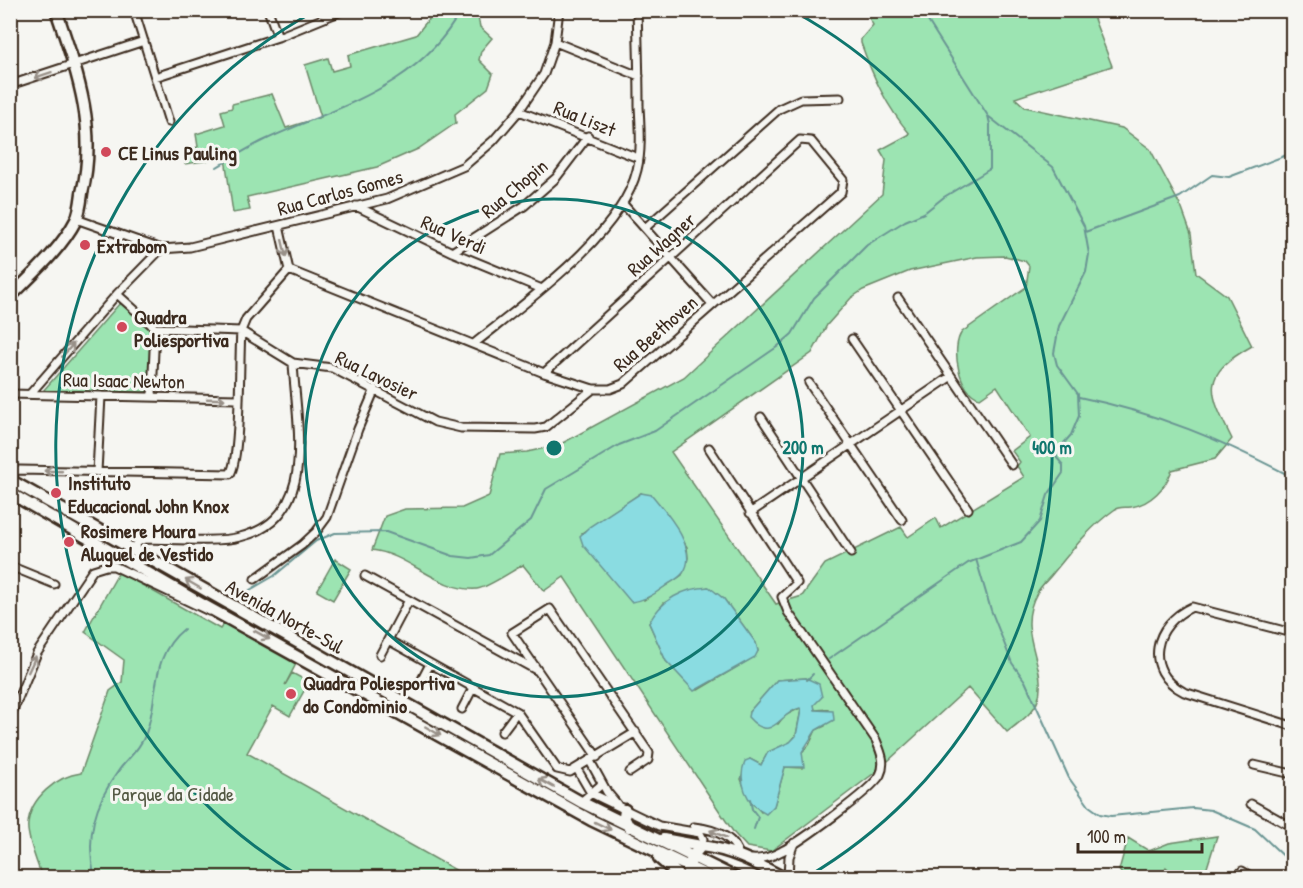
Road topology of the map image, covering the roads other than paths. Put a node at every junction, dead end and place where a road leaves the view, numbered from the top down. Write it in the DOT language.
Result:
graph roads {
  1 [pos="56,10"];
  2 [pos="134,10"];
  3 [pos="268,10"];
  4 [pos="344,10"];
  5 [pos="558,10"];
  6 [pos="637,10"];
  7 [pos="278,37"];
  8 [pos="144,41"];
  9 [pos="555,42"];
  10 [pos="75,65"];
  11 [pos="639,76"];
  12 [pos="155,77"];
  13 [pos="10,85"];
  14 [pos="840,98"];
  15 [pos="519,111"];
  16 [pos="169,122"];
  17 [pos="588,136"];
  18 [pos="800,140"];
  19 [pos="638,158"];
  20 [pos="623,204"];
  21 [pos="356,206"];
  22 [pos="76,219"];
  23 [pos="279,226"];
  24 [pos="645,228"];
  25 [pos="161,249"];
  26 [pos="452,252"];
  27 [pos="670,256"];
  28 [pos="289,270"];
  29 [pos="542,289"];
  30 [pos="117,294"];
  31 [pos="10,297"];
  32 [pos="897,298"];
  33 [pos="713,305"];
  34 [pos="155,328"];
  35 [pos="241,331"];
  36 [pos="852,339"];
  37 [pos="475,344"];
  38 [pos="293,363"];
  39 [pos="544,373"];
  40 [pos="950,377"];
  41 [pos="809,383"];
  42 [pos="375,389"];
  43 [pos="593,389"];
  44 [pos="10,394"];
  45 [pos="30,394"];
  46 [pos="101,396"];
  47 [pos="152,396"];
  48 [pos="237,399"];
  49 [pos="901,411"];
  50 [pos="761,417"];
  51 [pos="850,445"];
  52 [pos="709,448"];
  53 [pos="1012,465"];
  54 [pos="97,472"];
  55 [pos="10,473"];
  56 [pos="802,478"];
  57 [pos="10,480"];
  58 [pos="10,493"];
  59 [pos="968,508"];
  60 [pos="750,513"];
  61 [pos="902,520"];
  62 [pos="133,549"];
  63 [pos="850,553"];
  64 [pos="10,566"];
  65 [pos="365,576"];
  66 [pos="255,579"];
  67 [pos="54,584"];
  68 [pos="409,600"];
  69 [pos="227,616"];
  70 [pos="1293,633"];
  71 [pos="388,640"];
  72 [pos="520,646"];
  73 [pos="380,655"];
  74 [pos="511,656"];
  75 [pos="430,663"];
  76 [pos="538,671"];
  77 [pos="419,685"];
  78 [pos="474,688"];
  79 [pos="462,709"];
  80 [pos="517,712"];
  81 [pos="10,718"];
  82 [pos="1293,726"];
  83 [pos="502,732"];
  84 [pos="636,732"];
  85 [pos="594,759"];
  86 [pos="1254,765"];
  87 [pos="577,768"];
  88 [pos="630,772"];
  89 [pos="1293,774"];
  90 [pos="602,784"];
  91 [pos="591,793"];
  92 [pos="581,802"];
  93 [pos="1251,804"];
  94 [pos="623,809"];
  95 [pos="629,827"];
  96 [pos="1293,827"];
  97 [pos="686,829"];
  98 [pos="644,840"];
  99 [pos="795,841"];
  100 [pos="701,846"];
  101 [pos="742,857"];
  102 [pos="687,870"];
  103 [pos="1242,871"];
  104 [pos="712,878"];
  105 [pos="736,878"];
  106 [pos="786,878"];
  107 [pos="1254,878"];
  1 -- 10 [label="main road"];
  2 -- 8 [label="street"];
  3 -- 7 [label="street"];
  4 -- 7 [label="street"];
  5 -- 9 [label="street, Rua Carlos Gomes"];
  6 -- 11 [label="street"];
  7 -- 12 [label="street"];
  8 -- 10 [label="street"];
  8 -- 12 [label="street"];
  9 -- 11 [label="street"];
  9 -- 15 [label="street, Rua Carlos Gomes"];
  10 -- 13 [label="street, one-way"];
  10 -- 22 [label="main road"];
  11 -- 19 [label="street"];
  12 -- 16 [label="street"];
  14 -- 24 [label="street"];
  15 -- 17 [label="street, Rua Liszt"];
  15 -- 21 [label="street, Rua Carlos Gomes"];
  17 -- 19 [label="street, Rua Liszt"];
  17 -- 26 [label="street, Rua Chopin"];
  18 -- 27 [label="street, Rua Wagner"];
  18 -- 33 [label="street, Rua Beethoven"];
  19 -- 20 [label="street"];
  20 -- 24 [label="street"];
  20 -- 29 [label="street"];
  21 -- 23 [label="street, Rua Carlos Gomes"];
  21 -- 26 [label="street, Rua Verdi"];
  22 -- 25 [label="street, Rua Carlos Gomes"];
  22 -- 31 [label="main road"];
  23 -- 25 [label="street, Rua Carlos Gomes"];
  23 -- 28 [label="street, one-way"];
  24 -- 27 [label="street"];
  25 -- 30 [label="street"];
  26 -- 29 [label="street, Rua Verdi"];
  27 -- 33 [label="street"];
  27 -- 39 [label="street, Rua Wagner"];
  28 -- 35 [label="street"];
  28 -- 37 [label="street, Rua Beethoven"];
  29 -- 37 [label="street"];
  30 -- 34 [label="street"];
  45 -- 30 [label="street, one-way"];
  32 -- 40 [label="street"];
  33 -- 43 [label="street, Rua Beethoven"];
  34 -- 35 [label="street, Rua Lavosier"];
  34 -- 47 [label="street"];
  35 -- 38 [label="street, Rua Lavosier"];
  35 -- 48 [label="street"];
  36 -- 49 [label="street"];
  37 -- 39 [label="street, Rua Beethoven"];
  38 -- 42 [label="street, Rua Lavosier"];
  38 -- 62 [label="street"];
  39 -- 43 [label="street, Rua Beethoven"];
  40 -- 49 [label="street"];
  40 -- 53 [label="street"];
  41 -- 51 [label="street"];
  42 -- 43 [label="street, Rua Lavosier"];
  42 -- 66 [label="street"];
  44 -- 45 [label="street, Rua Isaac Newton"];
  45 -- 46 [label="street, Rua Isaac Newton"];
  46 -- 47 [label="street, Rua Isaac Newton"];
  46 -- 54 [label="street"];
  47 -- 48 [label="street, Rua Isaac Newton, one-way"];
  48 -- 54 [label="street"];
  49 -- 51 [label="street"];
  49 -- 59 [label="street"];
  50 -- 56 [label="street"];
  51 -- 56 [label="street"];
  51 -- 61 [label="street"];
  52 -- 60 [label="street"];
  54 -- 55 [label="street, one-way"];
  56 -- 60 [label="street"];
  56 -- 63 [label="street"];
  57 -- 62 [label="main road, Avenida Norte-Sul"];
  58 -- 69 [label="main road, Avenida Norte-Sul"];
  60 -- 99 [label="street"];
  92 -- 62 [label="main road, Avenida Norte-Sul, one-way"];
  64 -- 67 [label="street"];
  65 -- 68 [label="street"];
  68 -- 71 [label="street"];
  68 -- 74 [label="street"];
  81 -- 69 [label="street, one-way"];
  69 -- 98 [label="main road, Avenida Norte-Sul, one-way"];
  70 -- 82 [label="street"];
  71 -- 73 [label="street"];
  71 -- 75 [label="street"];
  72 -- 74 [label="street"];
  72 -- 76 [label="street"];
  72 -- 84 [label="street"];
  74 -- 76 [label="street"];
  75 -- 77 [label="street"];
  75 -- 78 [label="street"];
  76 -- 85 [label="street"];
  78 -- 79 [label="street"];
  78 -- 80 [label="street"];
  80 -- 83 [label="street"];
  80 -- 87 [label="street"];
  84 -- 85 [label="street"];
  84 -- 88 [label="street"];
  85 -- 87 [label="street"];
  85 -- 90 [label="street"];
  86 -- 89 [label="street"];
  87 -- 91 [label="street"];
  90 -- 91 [label="street"];
  90 -- 94 [label="street"];
  91 -- 92 [label="street"];
  91 -- 94 [label="street"];
  92 -- 95 [label="main road, Avenida Norte-Sul"];
  93 -- 96 [label="street"];
  94 -- 95 [label="main road"];
  94 -- 97 [label="street"];
  95 -- 98 [label="main road, Avenida Norte-Sul"];
  97 -- 100 [label="street"];
  101 -- 97 [label="street, one-way"];
  98 -- 100 [label="main road"];
  98 -- 102 [label="main road, Avenida Norte-Sul"];
  99 -- 101 [label="street"];
  99 -- 106 [label="street"];
  100 -- 101 [label="main road"];
  100 -- 102 [label="main road"];
  101 -- 106 [label="main road"];
  102 -- 104 [label="main road, Avenida Norte-Sul"];
  102 -- 105 [label="main road, Avenida Norte-Sul"];
  103 -- 107 [label="street"];
}
